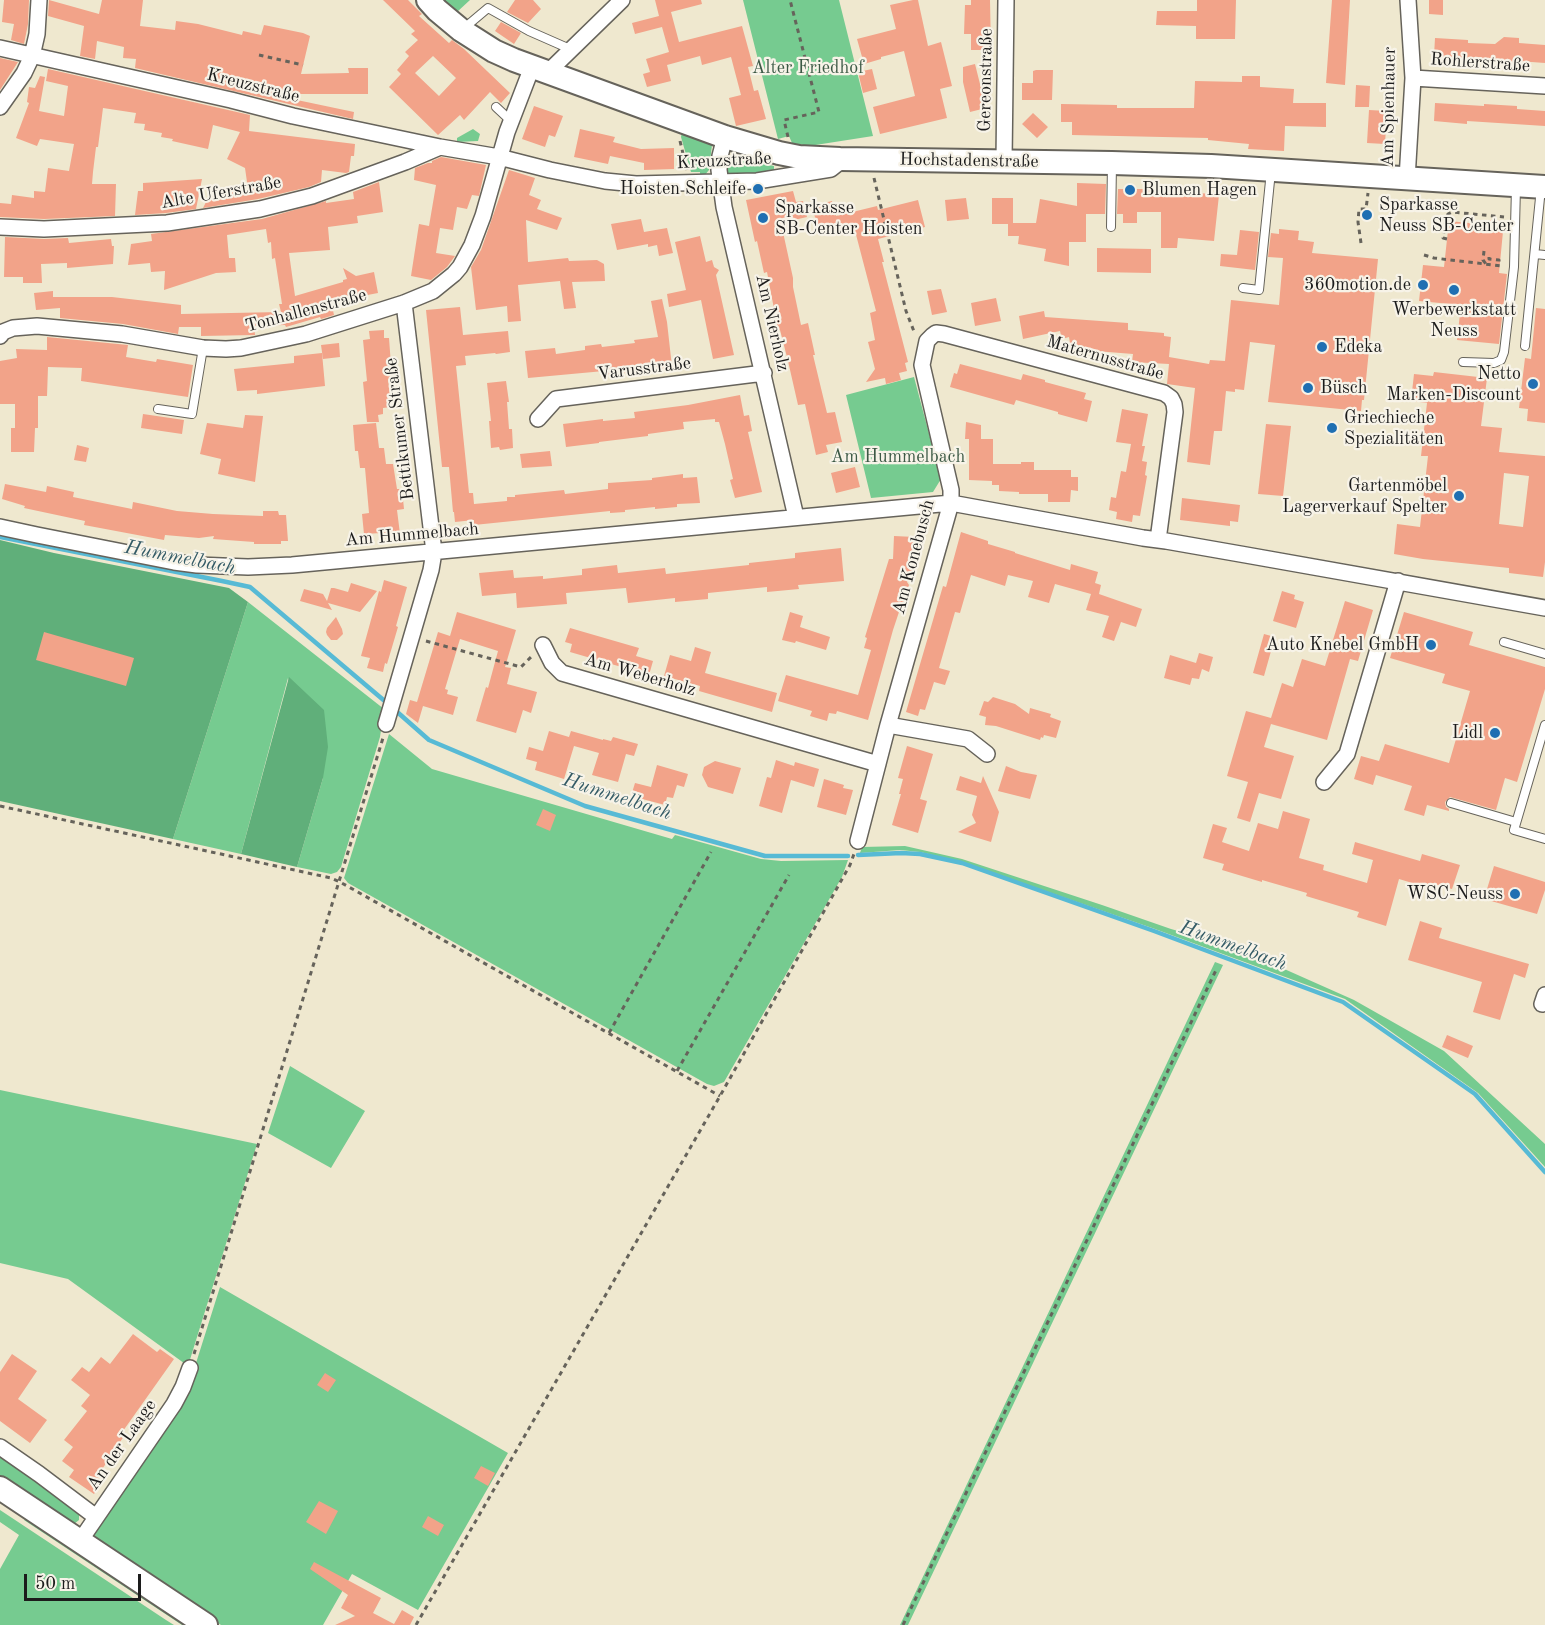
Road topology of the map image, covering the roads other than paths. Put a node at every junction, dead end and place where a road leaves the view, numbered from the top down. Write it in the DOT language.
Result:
graph roads {
  1 [pos="39,0"];
  2 [pos="428,0"];
  3 [pos="622,0"];
  4 [pos="1006,0"];
  5 [pos="1408,0"];
  6 [pos="461,30"];
  7 [pos="0,48"];
  8 [pos="570,50"];
  9 [pos="32,56"];
  10 [pos="539,70"];
  11 [pos="1413,78"];
  12 [pos="1545,86"];
  13 [pos="0,107"];
  14 [pos="496,107"];
  15 [pos="511,121"];
  16 [pos="725,137"];
  17 [pos="440,147"];
  18 [pos="499,157"];
  19 [pos="840,159"];
  20 [pos="1004,161"];
  21 [pos="1112,163"];
  22 [pos="1271,170"];
  23 [pos="1407,179"];
  24 [pos="721,183"];
  25 [pos="1516,185"];
  26 [pos="1543,187"];
  27 [pos="0,227"];
  28 [pos="1111,227"];
  29 [pos="1535,254"];
  30 [pos="1545,255"];
  31 [pos="1243,288"];
  32 [pos="404,303"];
  33 [pos="1,332"];
  34 [pos="927,341"];
  35 [pos="1525,346"];
  36 [pos="203,348"];
  37 [pos="1463,362"];
  38 [pos="764,373"];
  39 [pos="158,409"];
  40 [pos="538,419"];
  41 [pos="951,503"];
  42 [pos="796,517"];
  43 [pos="0,526"];
  44 [pos="1158,540"];
  45 [pos="434,552"];
  46 [pos="1398,581"];
  47 [pos="1545,608"];
  48 [pos="1504,642"];
  49 [pos="543,645"];
  50 [pos="1545,654"];
  51 [pos="386,724"];
  52 [pos="888,725"];
  53 [pos="1545,725"];
  54 [pos="987,754"];
  55 [pos="878,764"];
  56 [pos="1324,782"];
  57 [pos="1451,803"];
  58 [pos="1516,822"];
  59 [pos="1545,839"];
  60 [pos="856,846"];
  61 [pos="190,1368"];
  62 [pos="0,1447"];
  63 [pos="0,1488"];
  64 [pos="96,1518"];
  65 [pos="80,1540"];
  66 [pos="206,1625"];
  1 -- 9 [label="street"];
  2 -- 6 [label="main road, Hochstadenstraße"];
  3 -- 8 [label="street"];
  4 -- 20 [label="street, Gereonstraße"];
  5 -- 11 [label="street, Am Spienhauer"];
  6 -- 8 [label="lane"];
  6 -- 10 [label="main road, Hochstadenstraße"];
  7 -- 9 [label="street, Kreuzstraße"];
  8 -- 10 [label="street"];
  9 -- 13 [label="street"];
  9 -- 17 [label="street, Kreuzstraße"];
  10 -- 15 [label="street"];
  10 -- 16 [label="main road, Hochstadenstraße"];
  11 -- 12 [label="street, Rohlerstraße"];
  11 -- 23 [label="street, Am Spienhauer"];
  14 -- 15 [label="lane"];
  15 -- 18 [label="street"];
  16 -- 19 [label="main road, Hochstadenstraße"];
  16 -- 24 [label="street, Am Nierholz"];
  17 -- 18 [label="street, Kreuzstraße"];
  17 -- 27 [label="street, Alte Uferstraße"];
  18 -- 24 [label="street, Kreuzstraße"];
  18 -- 32 [label="street, Tonhallenstraße"];
  19 -- 20 [label="main road, Hochstadenstraße"];
  19 -- 24 [label="street, Kreuzstraße"];
  20 -- 21 [label="main road, Hochstadenstraße"];
  21 -- 22 [label="main road, Hochstadenstraße"];
  21 -- 28 [label="lane"];
  22 -- 23 [label="main road, Hochstadenstraße"];
  22 -- 31 [label="lane"];
  23 -- 25 [label="main road, Hochstadenstraße"];
  24 -- 38 [label="street, Am Nierholz"];
  25 -- 26 [label="main road, Hochstadenstraße"];
  25 -- 37 [label="lane"];
  26 -- 29 [label="lane"];
  29 -- 30 [label="lane"];
  29 -- 35 [label="lane"];
  32 -- 36 [label="street, Tonhallenstraße"];
  32 -- 45 [label="street, Bettikumer Straße"];
  33 -- 36 [label="street, Tonhallenstraße"];
  34 -- 41 [label="street, Am Konebusch"];
  34 -- 44 [label="street, Maternusstraße"];
  36 -- 39 [label="lane"];
  38 -- 40 [label="street, Varusstraße"];
  38 -- 42 [label="street, Am Nierholz"];
  41 -- 42 [label="street, Am Hummelbach"];
  41 -- 44 [label="street, Am Hummelbach"];
  41 -- 52 [label="street, Am Konebusch"];
  42 -- 45 [label="street, Am Hummelbach"];
  43 -- 45 [label="street, Am Hummelbach"];
  44 -- 46 [label="street, Am Hummelbach"];
  45 -- 51 [label="street, Bettikumer Straße"];
  46 -- 47 [label="street, Am Hummelbach"];
  46 -- 56 [label="street"];
  48 -- 50 [label="lane"];
  49 -- 55 [label="street, Am Weberholz"];
  52 -- 54 [label="street"];
  52 -- 55 [label="street, Am Konebusch"];
  53 -- 58 [label="lane"];
  55 -- 60 [label="street, Am Konebusch"];
  57 -- 58 [label="lane"];
  58 -- 59 [label="lane"];
  61 -- 64 [label="street, An der Laage"];
  62 -- 64 [label="street"];
  63 -- 65 [label="main road"];
  64 -- 65 [label="street, An der Laage"];
  65 -- 66 [label="main road"];
}
